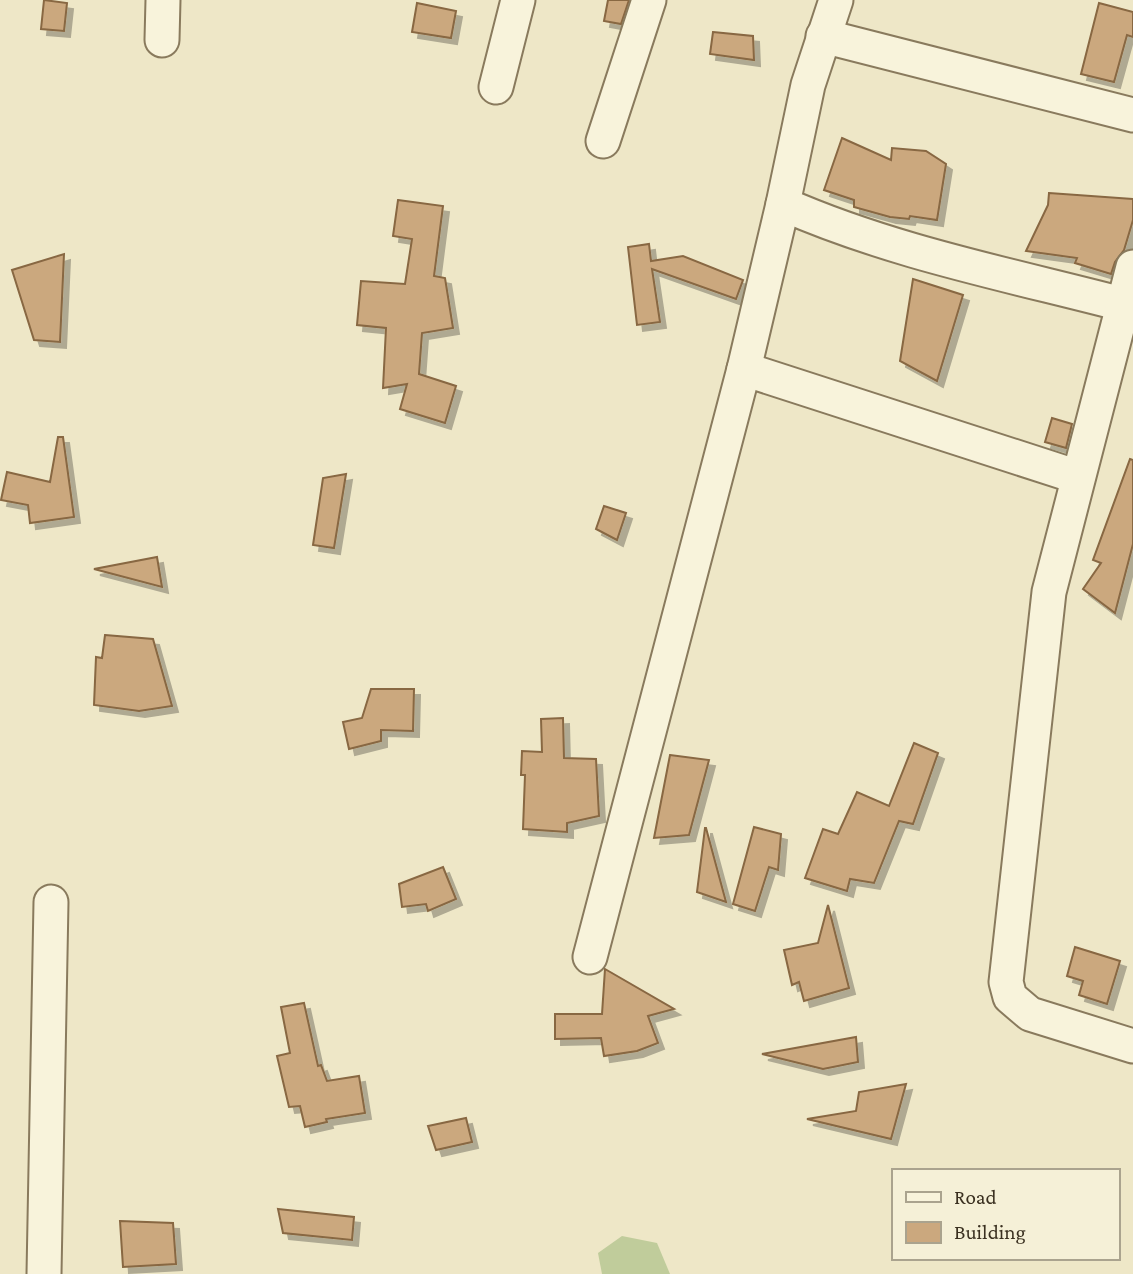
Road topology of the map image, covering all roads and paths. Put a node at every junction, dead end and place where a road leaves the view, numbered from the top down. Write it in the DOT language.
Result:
graph roads {
  1 [pos="163,0"];
  2 [pos="518,0"];
  3 [pos="649,0"];
  4 [pos="836,0"];
  5 [pos="823,36"];
  6 [pos="162,40"];
  7 [pos="496,87"];
  8 [pos="1133,115"];
  9 [pos="603,141"];
  10 [pos="783,204"];
  11 [pos="1133,267"];
  12 [pos="1128,306"];
  13 [pos="744,369"];
  14 [pos="1078,477"];
  15 [pos="51,902"];
  16 [pos="590,957"];
  17 [pos="1133,1046"];
  18 [pos="44,1274"];
  1 -- 6 [label="street"];
  2 -- 7 [label="street"];
  3 -- 9 [label="street"];
  4 -- 5 [label="street"];
  5 -- 8 [label="street"];
  5 -- 10 [label="street"];
  10 -- 12 [label="street"];
  10 -- 13 [label="street"];
  11 -- 12 [label="street"];
  12 -- 14 [label="street"];
  13 -- 14 [label="street"];
  13 -- 16 [label="street"];
  14 -- 17 [label="street"];
  15 -- 18 [label="street"];
}
